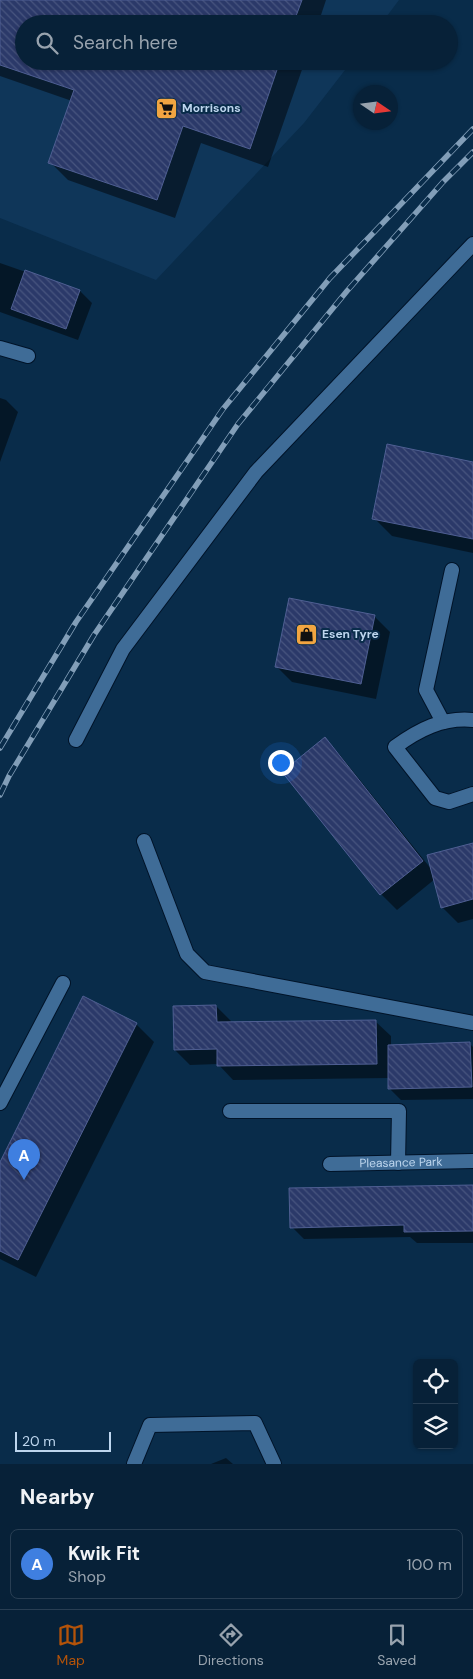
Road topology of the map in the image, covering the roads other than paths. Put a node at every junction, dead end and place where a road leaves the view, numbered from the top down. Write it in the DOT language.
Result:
graph roads {
  1 [pos="473,244"];
  2 [pos="0,348"];
  3 [pos="28,356"];
  4 [pos="452,570"];
  5 [pos="473,720"];
  6 [pos="443,722"];
  7 [pos="76,740"];
  8 [pos="473,794"];
  9 [pos="144,841"];
  10 [pos="63,984"];
  11 [pos="473,1023"];
  12 [pos="0,1102"];
  13 [pos="230,1111"];
  14 [pos="473,1161"];
  15 [pos="398,1163"];
  16 [pos="330,1164"];
  17 [pos="134,1464"];
  18 [pos="274,1464"];
  1 -- 7 [label="street"];
  2 -- 3 [label="street"];
  4 -- 6 [label="street"];
  5 -- 6 [label="street"];
  6 -- 8 [label="street"];
  9 -- 11 [label="street"];
  10 -- 12 [label="street"];
  13 -- 15 [label="street"];
  14 -- 15 [label="street, Pleasance Park"];
  15 -- 16 [label="street, Pleasance Park"];
  17 -- 18 [label="street"];
}
